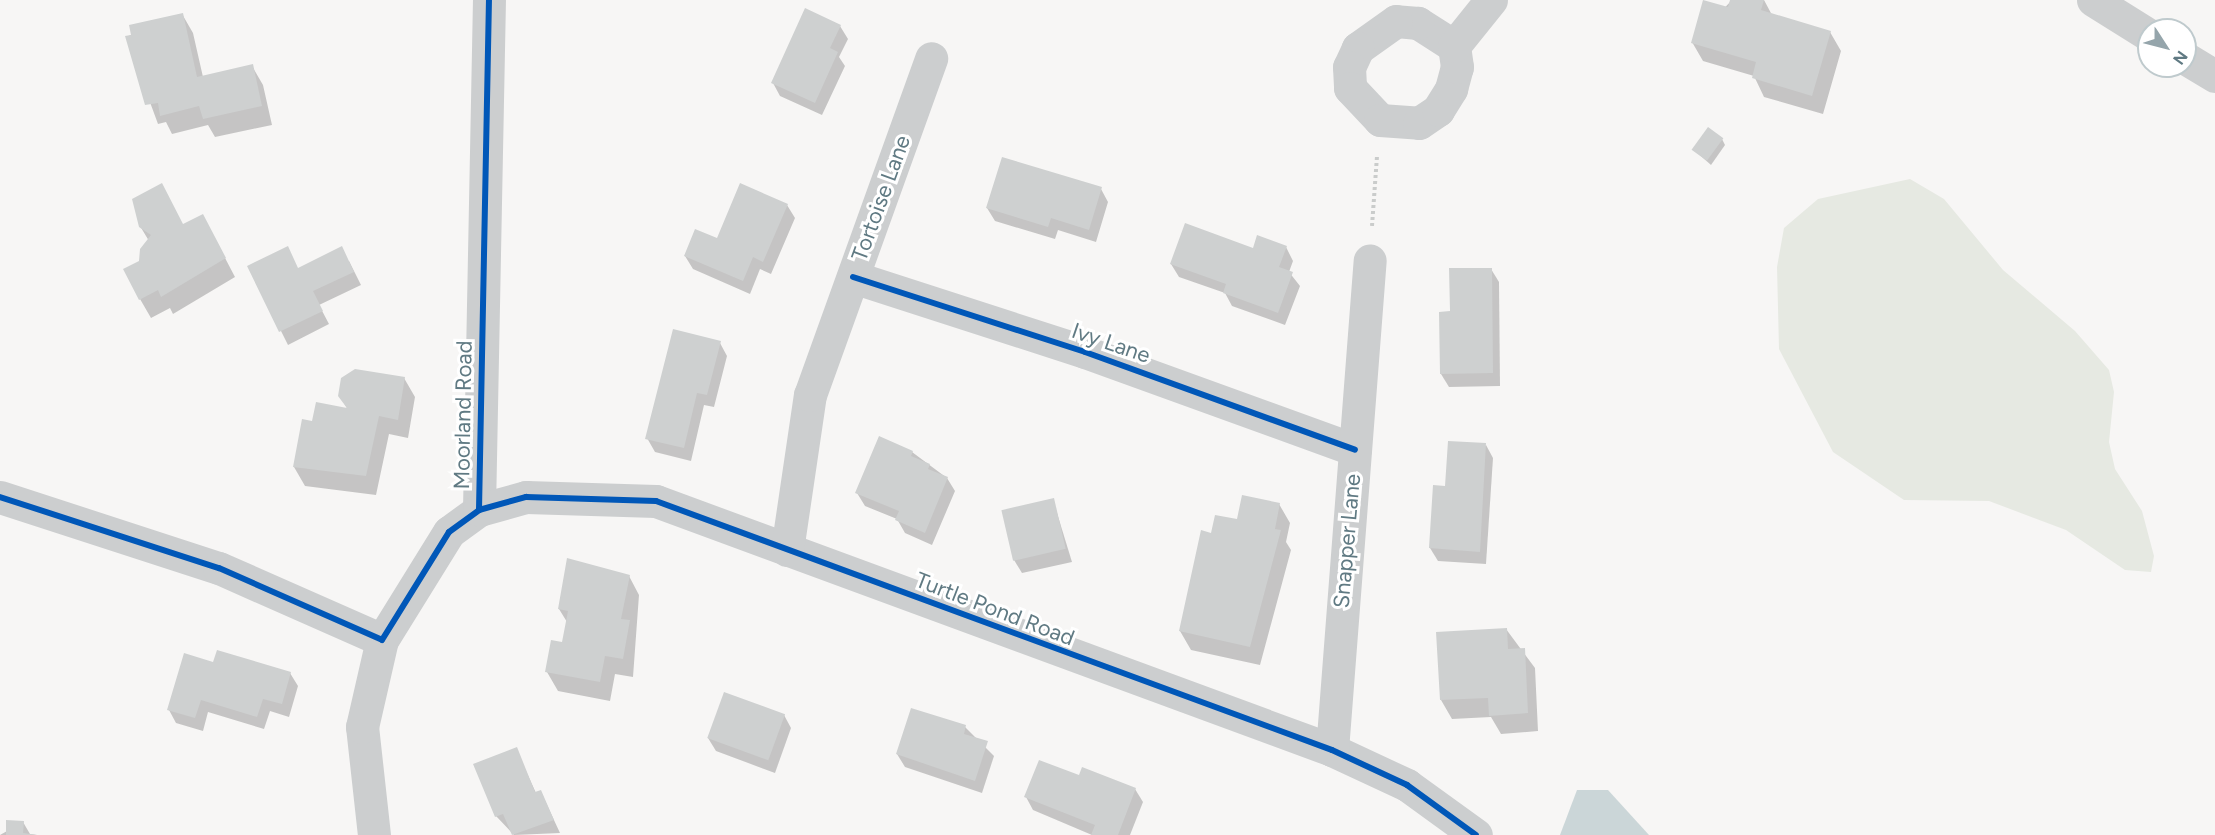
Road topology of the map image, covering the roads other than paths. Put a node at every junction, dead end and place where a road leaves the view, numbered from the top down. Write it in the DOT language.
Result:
graph roads {
  1 [pos="489,0"];
  2 [pos="1491,0"];
  3 [pos="2093,0"];
  4 [pos="2137,28"];
  5 [pos="1454,46"];
  6 [pos="932,58"];
  7 [pos="2197,65"];
  8 [pos="2215,76"];
  9 [pos="1370,260"];
  10 [pos="853,277"];
  11 [pos="1355,450"];
  12 [pos="0,497"];
  13 [pos="479,510"];
  14 [pos="787,550"];
  15 [pos="382,640"];
  16 [pos="1332,750"];
  17 [pos="374,835"];
  18 [pos="1476,835"];
  1 -- 13 [label="street, Moorland Road"];
  2 -- 5 [label="street"];
  3 -- 4 [label="street"];
  5 -- 5 [label="street"];
  6 -- 10 [label="street, Tortoise Lane"];
  7 -- 8 [label="street"];
  9 -- 11 [label="street, Snapper Lane"];
  10 -- 11 [label="street, Ivy Lane"];
  10 -- 14 [label="street, Tortoise Lane"];
  11 -- 16 [label="street, Snapper Lane"];
  12 -- 15 [label="street"];
  13 -- 14 [label="street, Turtle Pond Road"];
  13 -- 15 [label="street, Moorland Road"];
  14 -- 16 [label="street, Turtle Pond Road"];
  15 -- 17 [label="street, Moorland Road"];
  16 -- 18 [label="street, Turtle Pond Road"];
}
